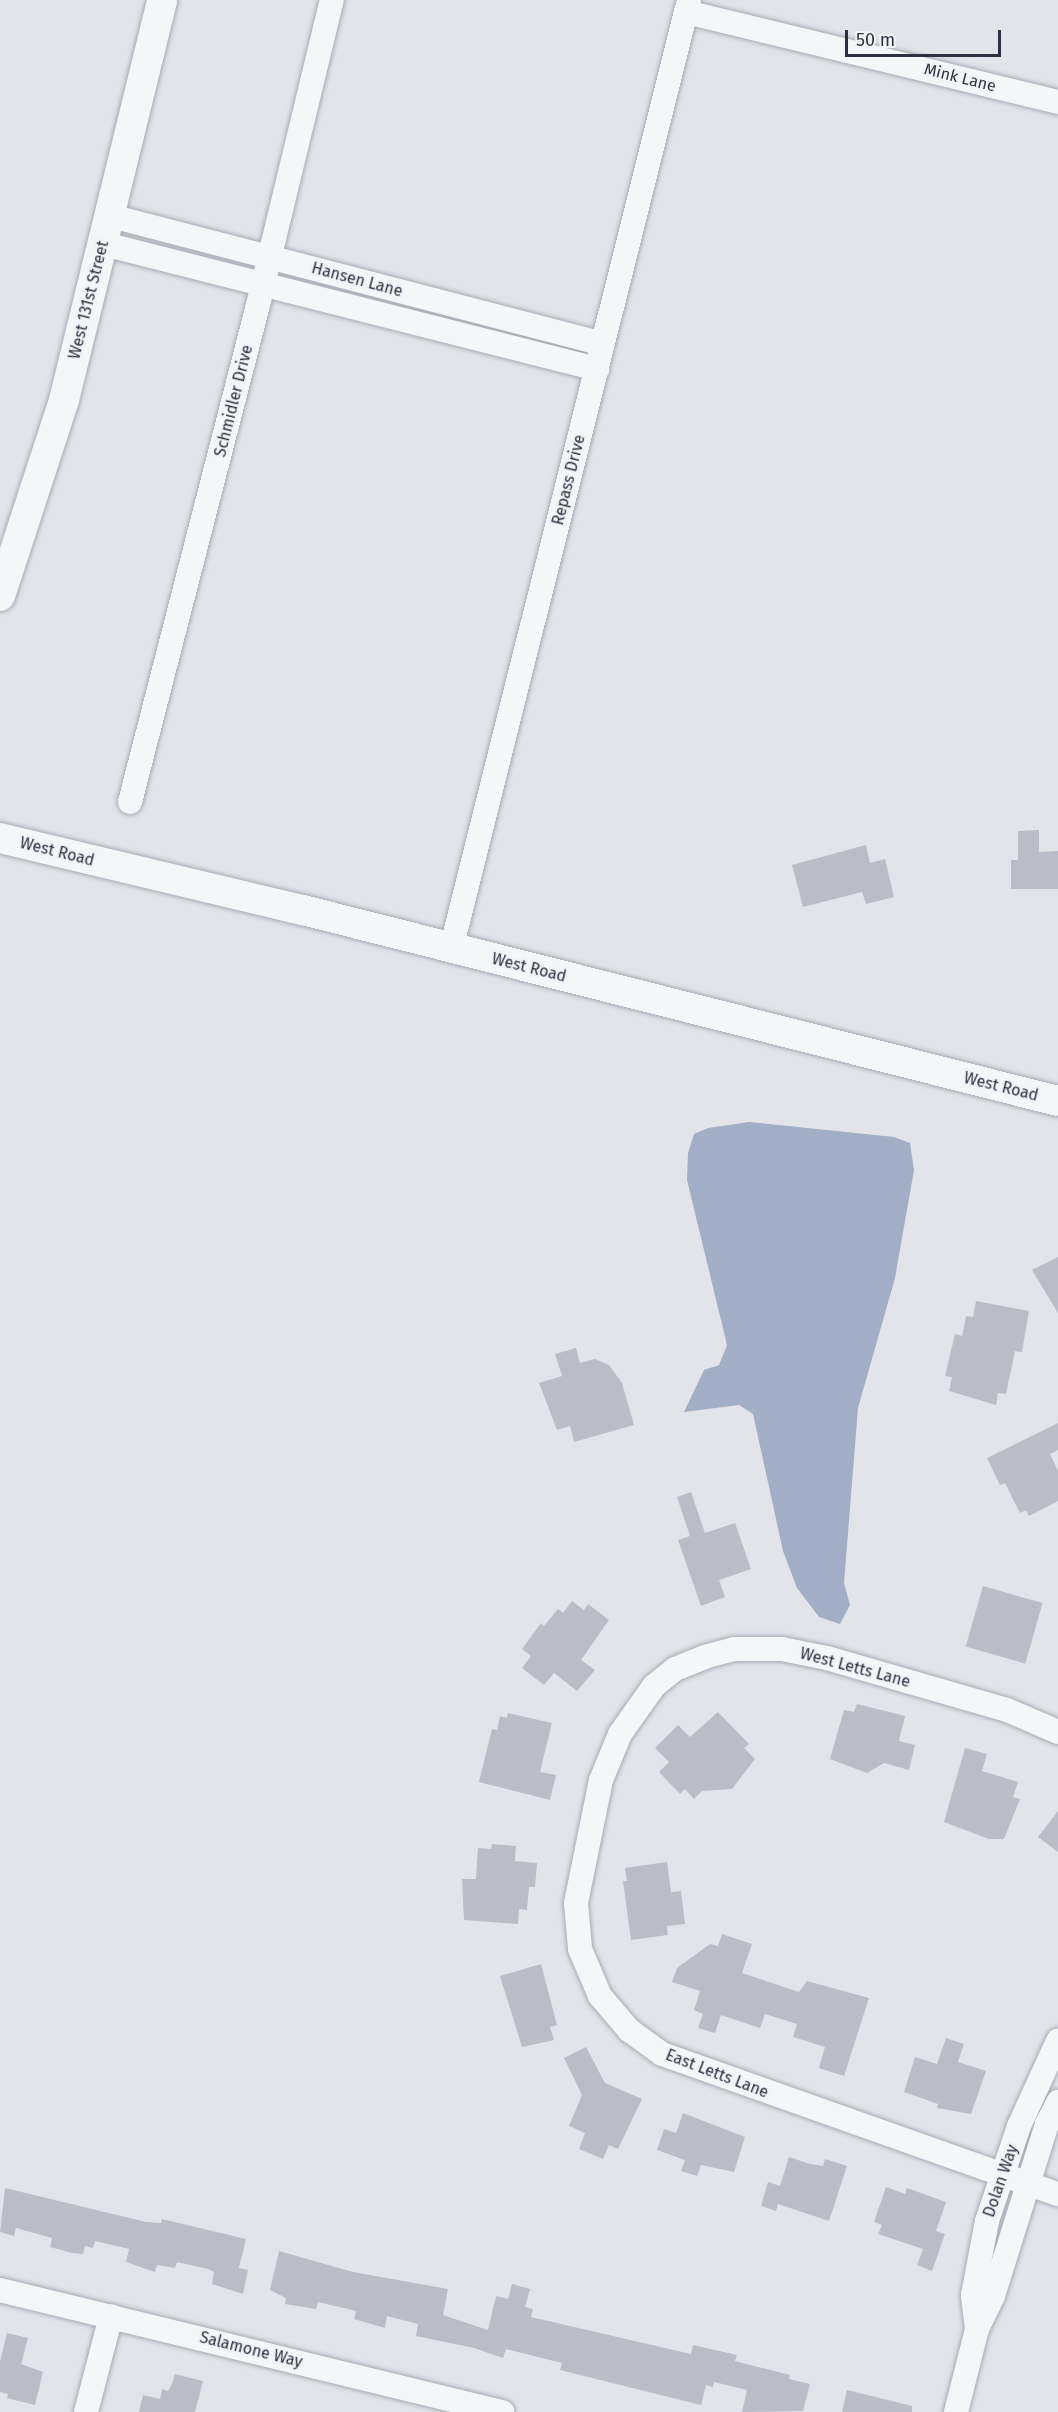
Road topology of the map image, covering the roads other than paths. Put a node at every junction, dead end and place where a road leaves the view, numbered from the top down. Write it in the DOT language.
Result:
graph roads {
  1 [pos="162,0"];
  2 [pos="332,0"];
  3 [pos="688,6"];
  4 [pos="1058,102"];
  5 [pos="107,230"];
  6 [pos="270,257"];
  7 [pos="263,285"];
  8 [pos="603,344"];
  9 [pos="597,369"];
  10 [pos="0,596"];
  11 [pos="130,802"];
  12 [pos="0,838"];
  13 [pos="452,949"];
  14 [pos="1058,1101"];
  15 [pos="1058,1732"];
  16 [pos="601,1780"];
  17 [pos="1058,2041"];
  18 [pos="1058,2102"];
  19 [pos="1003,2175"];
  20 [pos="1029,2183"];
  21 [pos="1058,2194"];
  22 [pos="0,2290"];
  23 [pos="111,2316"];
  24 [pos="977,2330"];
  25 [pos="86,2412"];
  26 [pos="502,2412"];
  27 [pos="956,2412"];
  1 -- 5 [label="street, West 131st Street"];
  2 -- 6 [label="street, Schmidler Drive"];
  3 -- 4 [label="street, Mink Lane"];
  3 -- 8 [label="street, Repass Drive"];
  5 -- 6 [label="street, Hansen Lane"];
  5 -- 7 [label="street, Hansen Lane"];
  5 -- 10 [label="street, West 131st Street"];
  6 -- 7 [label="street, Schmidler Drive"];
  6 -- 8 [label="street, Hansen Lane"];
  7 -- 9 [label="street, Hansen Lane"];
  7 -- 11 [label="street, Schmidler Drive"];
  8 -- 9 [label="street, Repass Drive"];
  9 -- 13 [label="street, Repass Drive"];
  12 -- 13 [label="street, West Road"];
  13 -- 14 [label="street, West Road"];
  15 -- 16 [label="street, West Letts Lane"];
  16 -- 19 [label="street, East Letts Lane"];
  17 -- 19 [label="street, Dolan Way"];
  18 -- 20 [label="street, Dolan Way"];
  19 -- 20 [label="street, East Letts Lane"];
  19 -- 24 [label="street, Dolan Way"];
  20 -- 21 [label="street, East Letts Lane"];
  20 -- 24 [label="street, Dolan Way"];
  22 -- 23 [label="street, Salamone Way"];
  23 -- 25 [label="street"];
  23 -- 26 [label="street, Salamone Way"];
  24 -- 27 [label="street, Dolan Way"];
}
